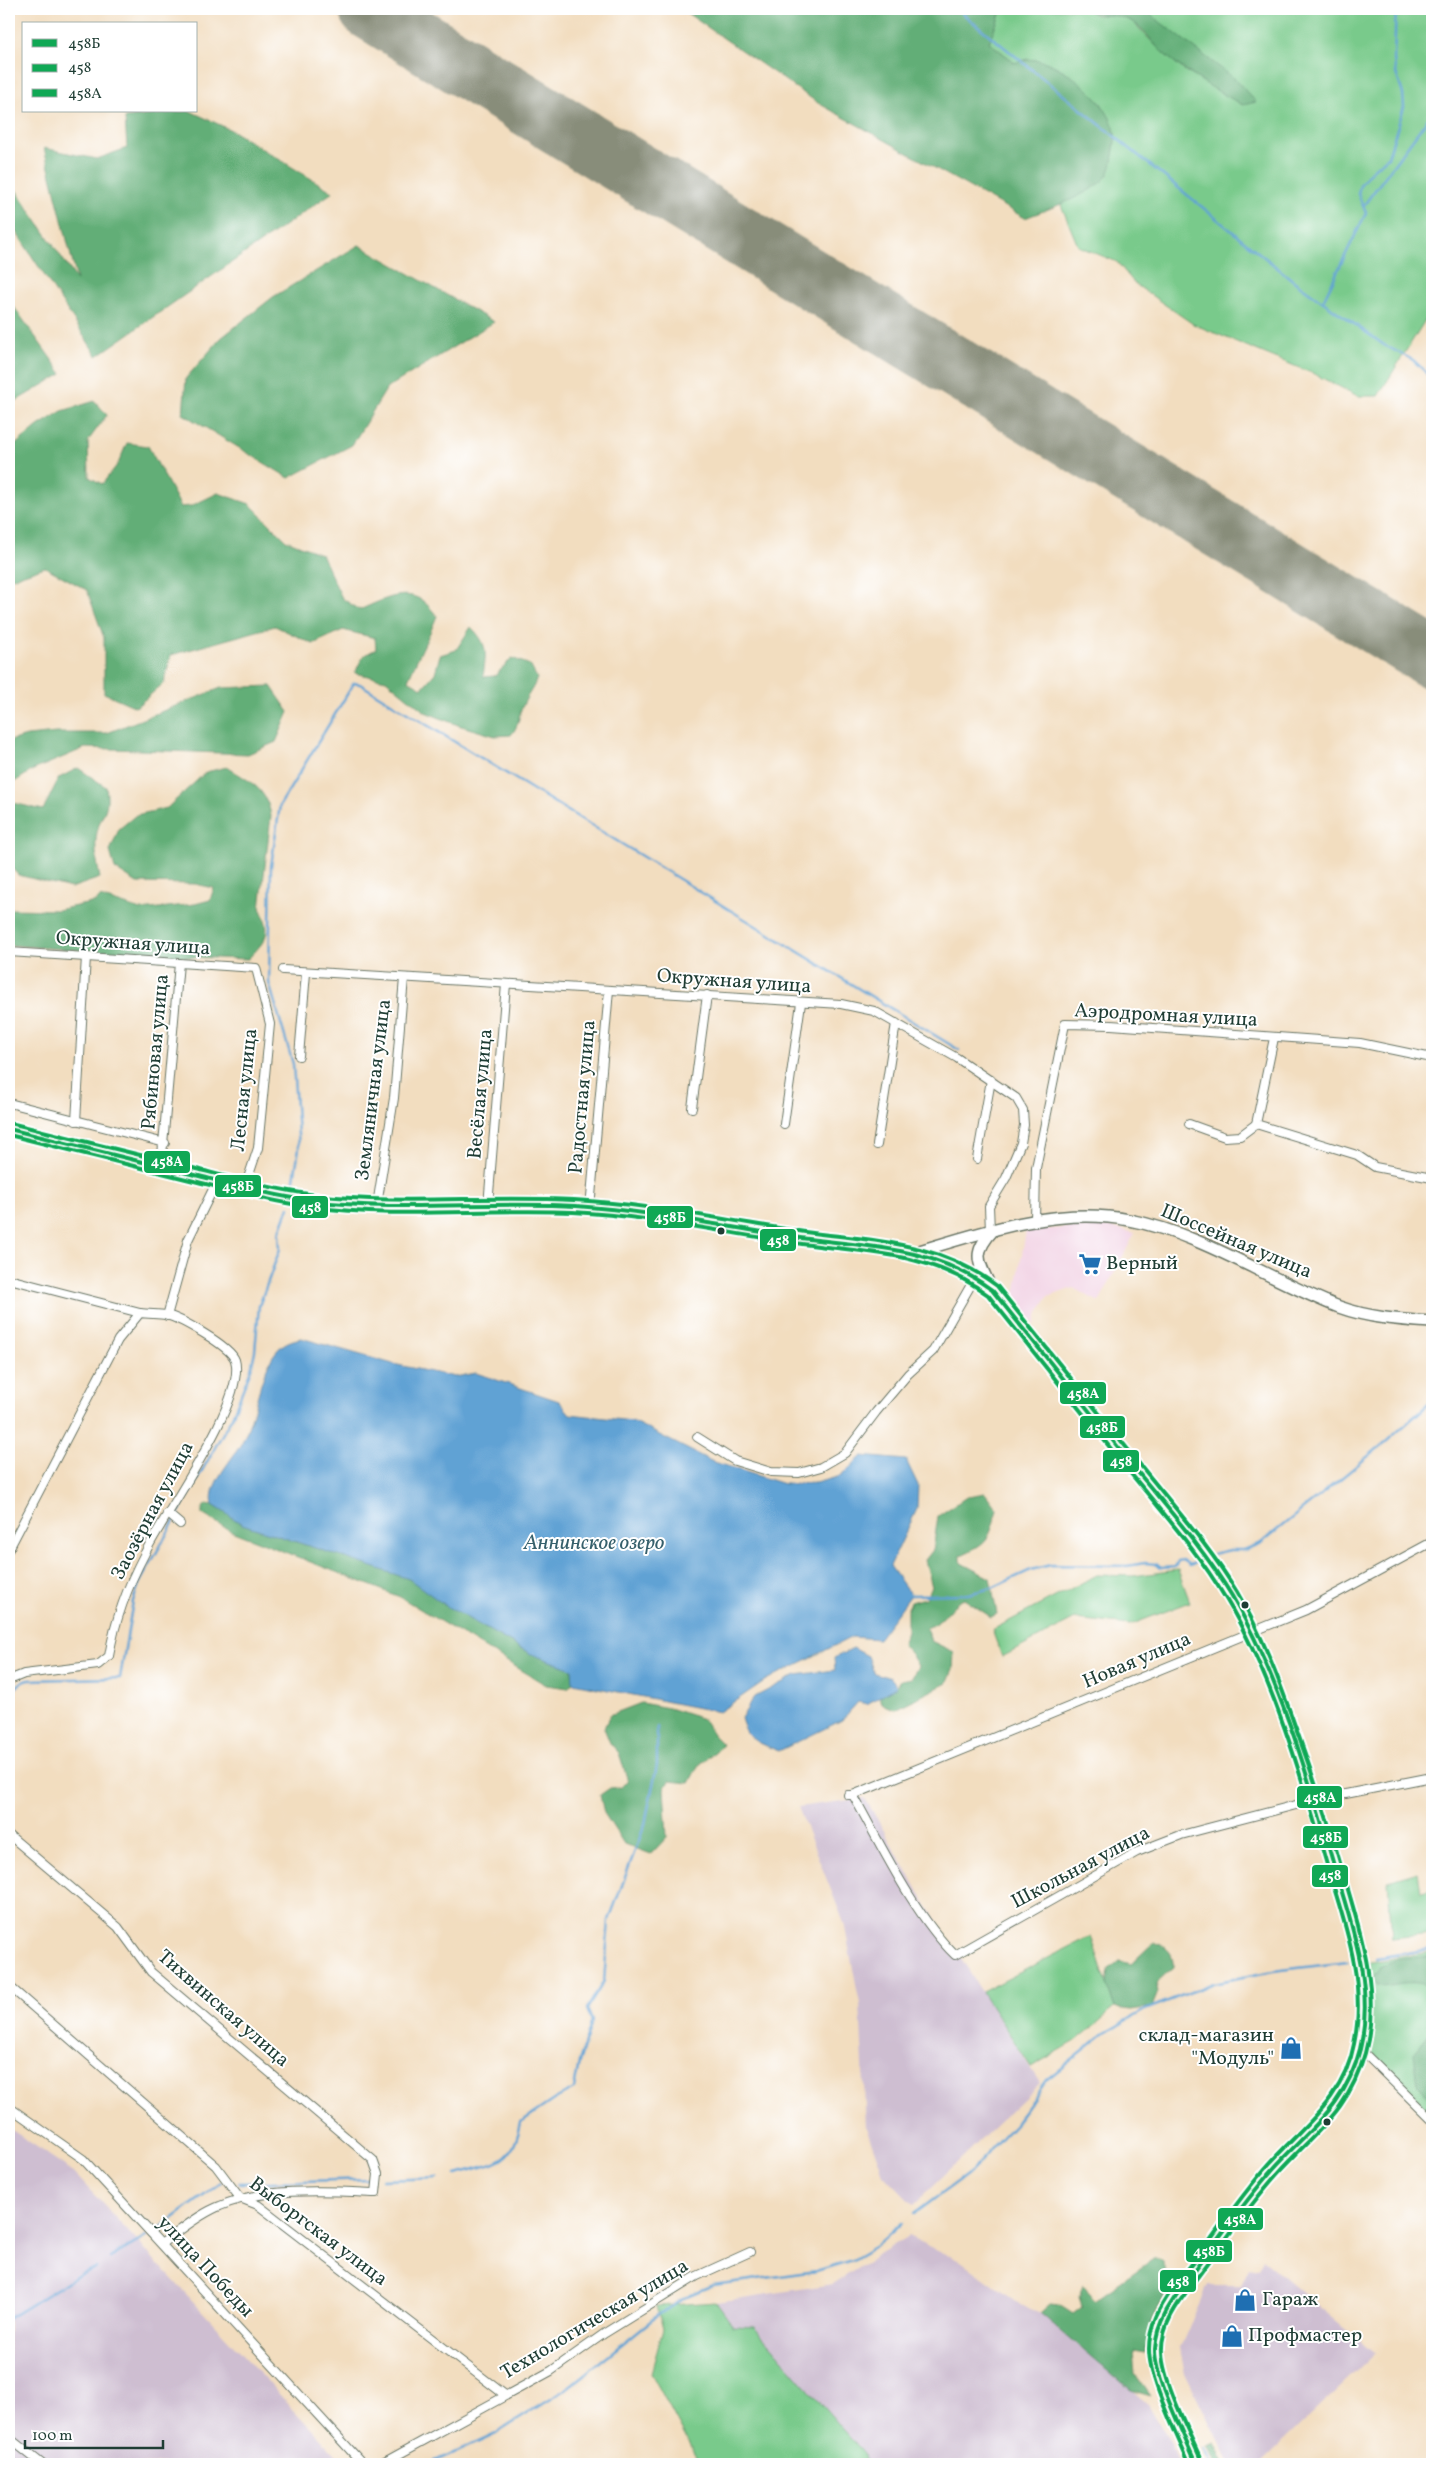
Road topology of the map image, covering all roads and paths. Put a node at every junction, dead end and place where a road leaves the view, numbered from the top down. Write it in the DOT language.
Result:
graph roads {
  1 [pos="9,952"];
  2 [pos="86,957"];
  3 [pos="179,963"];
  4 [pos="256,968"];
  5 [pos="283,970"];
  6 [pos="306,973"];
  7 [pos="404,978"];
  8 [pos="506,984"];
  9 [pos="609,990"];
  10 [pos="707,995"];
  11 [pos="801,1003"];
  12 [pos="896,1023"];
  13 [pos="1274,1038"];
  14 [pos="299,1056"];
  15 [pos="1432,1058"];
  16 [pos="990,1080"];
  17 [pos="9,1103"];
  18 [pos="692,1108"];
  19 [pos="76,1121"];
  20 [pos="784,1124"];
  21 [pos="1189,1124"];
  22 [pos="1256,1124"];
  23 [pos="9,1129"];
  24 [pos="165,1143"];
  25 [pos="877,1145"];
  26 [pos="977,1159"];
  27 [pos="161,1167"];
  28 [pos="1432,1178"];
  29 [pos="217,1180"];
  30 [pos="244,1187"];
  31 [pos="377,1205"];
  32 [pos="488,1206"];
  33 [pos="590,1208"];
  34 [pos="1035,1221"];
  35 [pos="992,1231"];
  36 [pos="913,1253"];
  37 [pos="976,1276"];
  38 [pos="9,1279"];
  39 [pos="991,1288"];
  40 [pos="140,1313"];
  41 [pos="167,1316"];
  42 [pos="1432,1322"];
  43 [pos="697,1437"];
  44 [pos="168,1514"];
  45 [pos="180,1524"];
  46 [pos="1432,1542"];
  47 [pos="9,1549"];
  48 [pos="1251,1631"];
  49 [pos="9,1680"];
  50 [pos="1432,1778"];
  51 [pos="1315,1800"];
  52 [pos="9,1835"];
  53 [pos="955,1955"];
  54 [pos="9,1986"];
  55 [pos="1360,2049"];
  56 [pos="9,2107"];
  57 [pos="1432,2120"];
  58 [pos="240,2198"];
  59 [pos="162,2244"];
  60 [pos="750,2252"];
  61 [pos="504,2395"];
  62 [pos="9,2438"];
  63 [pos="42,2464"];
  64 [pos="363,2464"];
  65 [pos="381,2464"];
  66 [pos="1196,2464"];
  1 -- 2 [label="street, Окружная улица"];
  2 -- 3 [label="street, Окружная улица"];
  2 -- 19 [label="street"];
  3 -- 4 [label="street, Окружная улица"];
  3 -- 24 [label="street, Рябиновая улица"];
  4 -- 30 [label="street, Лесная улица"];
  5 -- 6 [label="street, Окружная улица"];
  6 -- 7 [label="street, Окружная улица"];
  6 -- 14 [label="street"];
  7 -- 8 [label="street, Окружная улица"];
  7 -- 31 [label="street, Земляничная улица"];
  8 -- 9 [label="street, Окружная улица"];
  8 -- 32 [label="street, Весёлая улица"];
  9 -- 10 [label="street, Окружная улица"];
  9 -- 33 [label="street, Радостная улица"];
  10 -- 11 [label="street, Окружная улица"];
  10 -- 18 [label="street"];
  11 -- 12 [label="street, Окружная улица"];
  11 -- 20 [label="street"];
  12 -- 16 [label="street, Окружная улица"];
  12 -- 25 [label="street"];
  13 -- 15 [label="street, Аэродромная улица"];
  13 -- 22 [label="street"];
  13 -- 34 [label="street, Аэродромная улица"];
  16 -- 26 [label="street"];
  16 -- 35 [label="street, Окружная улица"];
  17 -- 19 [label="street"];
  19 -- 24 [label="street"];
  21 -- 22 [label="street"];
  22 -- 28 [label="street"];
  23 -- 27 [label="main road"];
  24 -- 27 [label="street, Рябиновая улица"];
  27 -- 29 [label="main road"];
  29 -- 30 [label="main road"];
  29 -- 41 [label="street"];
  30 -- 31 [label="main road"];
  31 -- 32 [label="main road"];
  32 -- 33 [label="main road"];
  33 -- 36 [label="main road"];
  34 -- 35 [label="main road, Шоссейная улица"];
  34 -- 42 [label="main road, Шоссейная улица"];
  35 -- 36 [label="main road, Шоссейная улица"];
  35 -- 39 [label="main road"];
  36 -- 37 [label="main road"];
  37 -- 39 [label="main road"];
  37 -- 43 [label="street"];
  38 -- 40 [label="street"];
  39 -- 48 [label="main road"];
  40 -- 41 [label="street"];
  40 -- 47 [label="street"];
  41 -- 44 [label="street, Заозёрная улица"];
  44 -- 45 [label="street"];
  44 -- 49 [label="street, Заозёрная улица"];
  46 -- 48 [label="street, Новая улица"];
  48 -- 51 [label="main road"];
  48 -- 53 [label="street, Новая улица"];
  50 -- 51 [label="street, Школьная улица"];
  51 -- 53 [label="street, Школьная улица"];
  51 -- 55 [label="main road"];
  52 -- 58 [label="street, Тихвинская улица"];
  54 -- 58 [label="street, Выборгская улица"];
  55 -- 57 [label="street"];
  55 -- 66 [label="main road"];
  56 -- 59 [label="street, улица Победы"];
  58 -- 59 [label="street"];
  58 -- 61 [label="street, Выборгская улица"];
  59 -- 64 [label="street, улица Победы"];
  60 -- 61 [label="street, Технологическая улица"];
  61 -- 65 [label="street, Технологическая улица"];
  62 -- 63 [label="street"];
}
